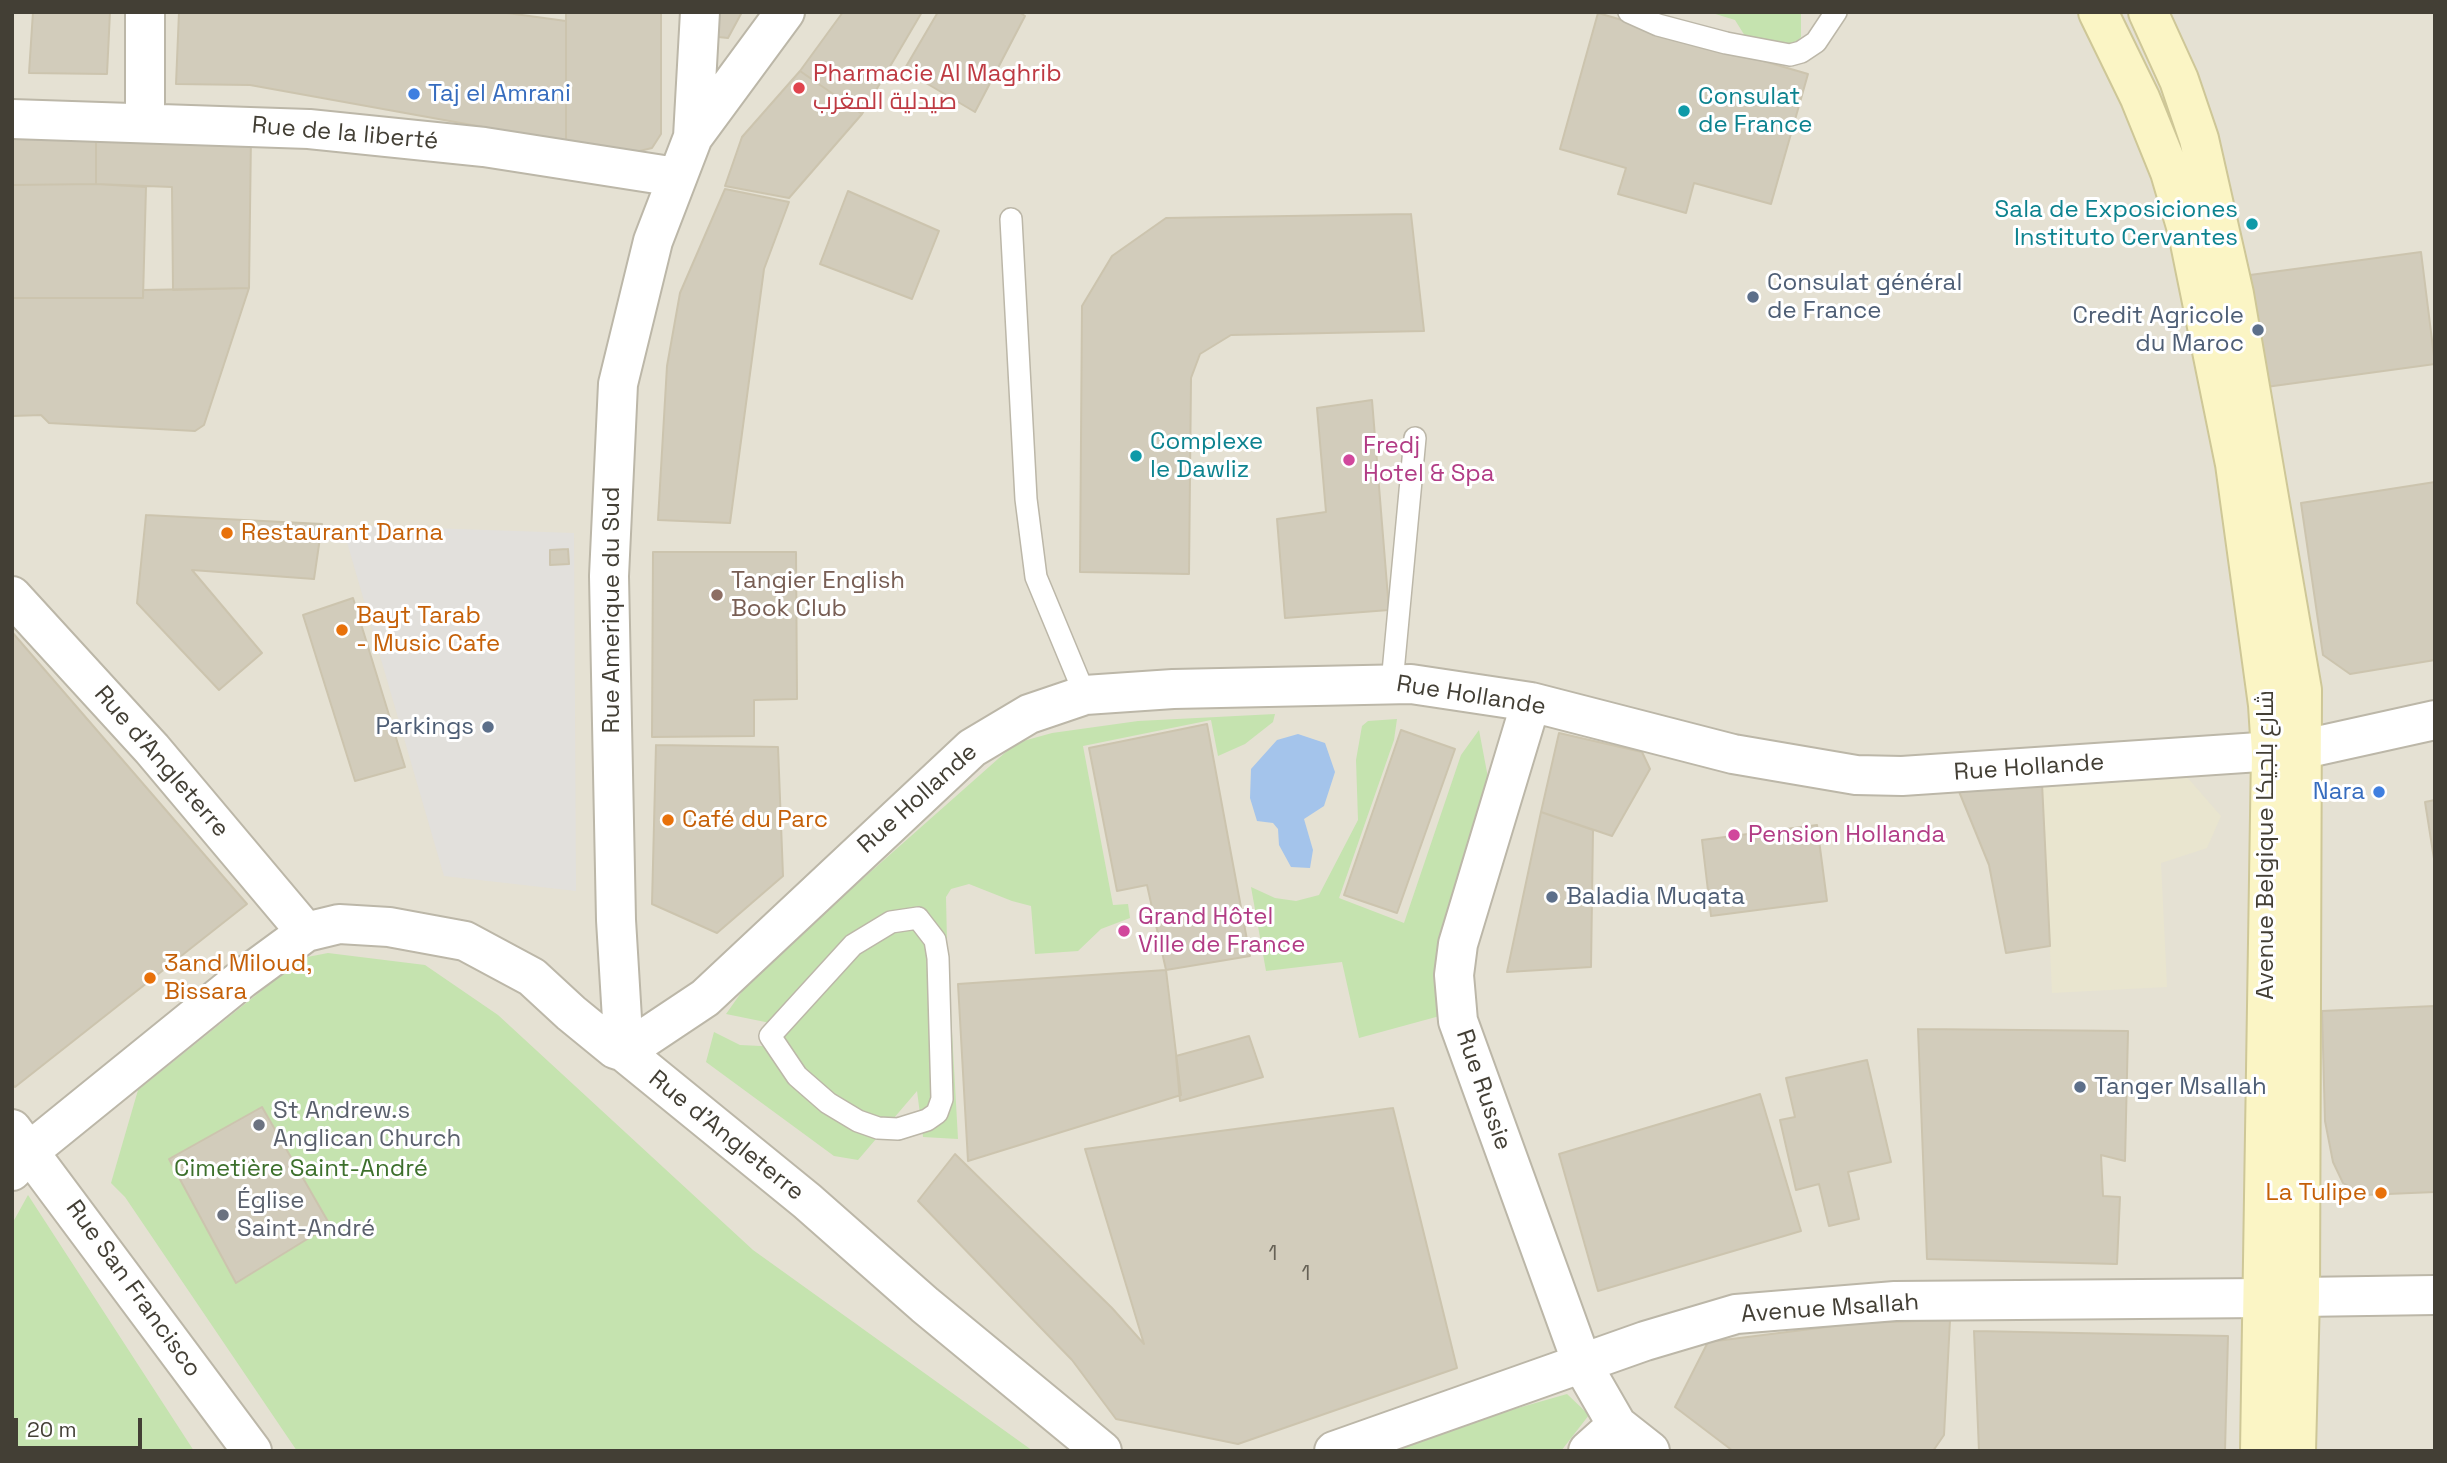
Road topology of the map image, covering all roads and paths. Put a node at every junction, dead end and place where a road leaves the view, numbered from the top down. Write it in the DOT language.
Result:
graph roads {
  1 [pos="145,12"];
  2 [pos="700,12"];
  3 [pos="785,12"];
  4 [pos="1629,12"];
  5 [pos="1836,12"];
  6 [pos="2098,12"];
  7 [pos="2148,12"];
  8 [pos="12,119"];
  9 [pos="145,122"];
  10 [pos="693,137"];
  11 [pos="676,177"];
  12 [pos="1011,219"];
  13 [pos="1415,438"];
  14 [pos="12,596"];
  15 [pos="1392,682"];
  16 [pos="1085,695"];
  17 [pos="1531,702"];
  18 [pos="2435,720"];
  19 [pos="2287,751"];
  20 [pos="306,932"];
  21 [pos="770,1036"];
  22 [pos="624,1052"];
  23 [pos="18,1150"];
  24 [pos="2435,1295"];
  25 [pos="2282,1298"];
  26 [pos="1583,1366"];
  27 [pos="1617,1425"];
  28 [pos="252,1451"];
  29 [pos="1102,1451"];
  30 [pos="1334,1451"];
  31 [pos="1588,1451"];
  32 [pos="1650,1451"];
  33 [pos="2260,1451"];
  34 [pos="2296,1451"];
  1 -- 9 [label="street"];
  2 -- 10 [label="street"];
  3 -- 10 [label="street"];
  4 -- 5 [label="lane"];
  6 -- 19 [label="main road, Avenue Belgique شارع بلجيكا"];
  7 -- 19 [label="main road, Avenue Belgique شارع بلجيكا"];
  8 -- 9 [label="street, Rue de la liberté"];
  9 -- 11 [label="street, Rue de la liberté"];
  10 -- 11 [label="street, Rue Amerique du Sud"];
  11 -- 22 [label="street, Rue Amerique du Sud"];
  12 -- 16 [label="lane"];
  13 -- 15 [label="lane"];
  14 -- 20 [label="street, Rue d'Angleterre"];
  15 -- 16 [label="street, Rue Hollande"];
  15 -- 17 [label="street, Rue Hollande"];
  16 -- 22 [label="street, Rue Hollande"];
  17 -- 19 [label="street, Rue Hollande"];
  17 -- 26 [label="street, Rue Russie"];
  18 -- 19 [label="street, Rue Hollande"];
  19 -- 25 [label="main road, Avenue Belgique شارع بلجيكا"];
  20 -- 22 [label="street, Rue d'Angleterre"];
  20 -- 23 [label="street, Rue d'Angleterre"];
  21 -- 21 [label="lane"];
  22 -- 29 [label="street, Rue d'Angleterre"];
  23 -- 28 [label="street, Rue San Francisco"];
  24 -- 25 [label="street, Avenue Msallah"];
  25 -- 26 [label="street, Avenue Msallah"];
  25 -- 33 [label="main road, Avenue Belgique شارع بلجيكا"];
  25 -- 34 [label="main road, Avenue Belgique شارع بلجيكا"];
  26 -- 27 [label="street, Rue Russie"];
  26 -- 30 [label="street, Avenue Msallah"];
  27 -- 31 [label="street"];
  27 -- 32 [label="street, Rue Russie"];
}
